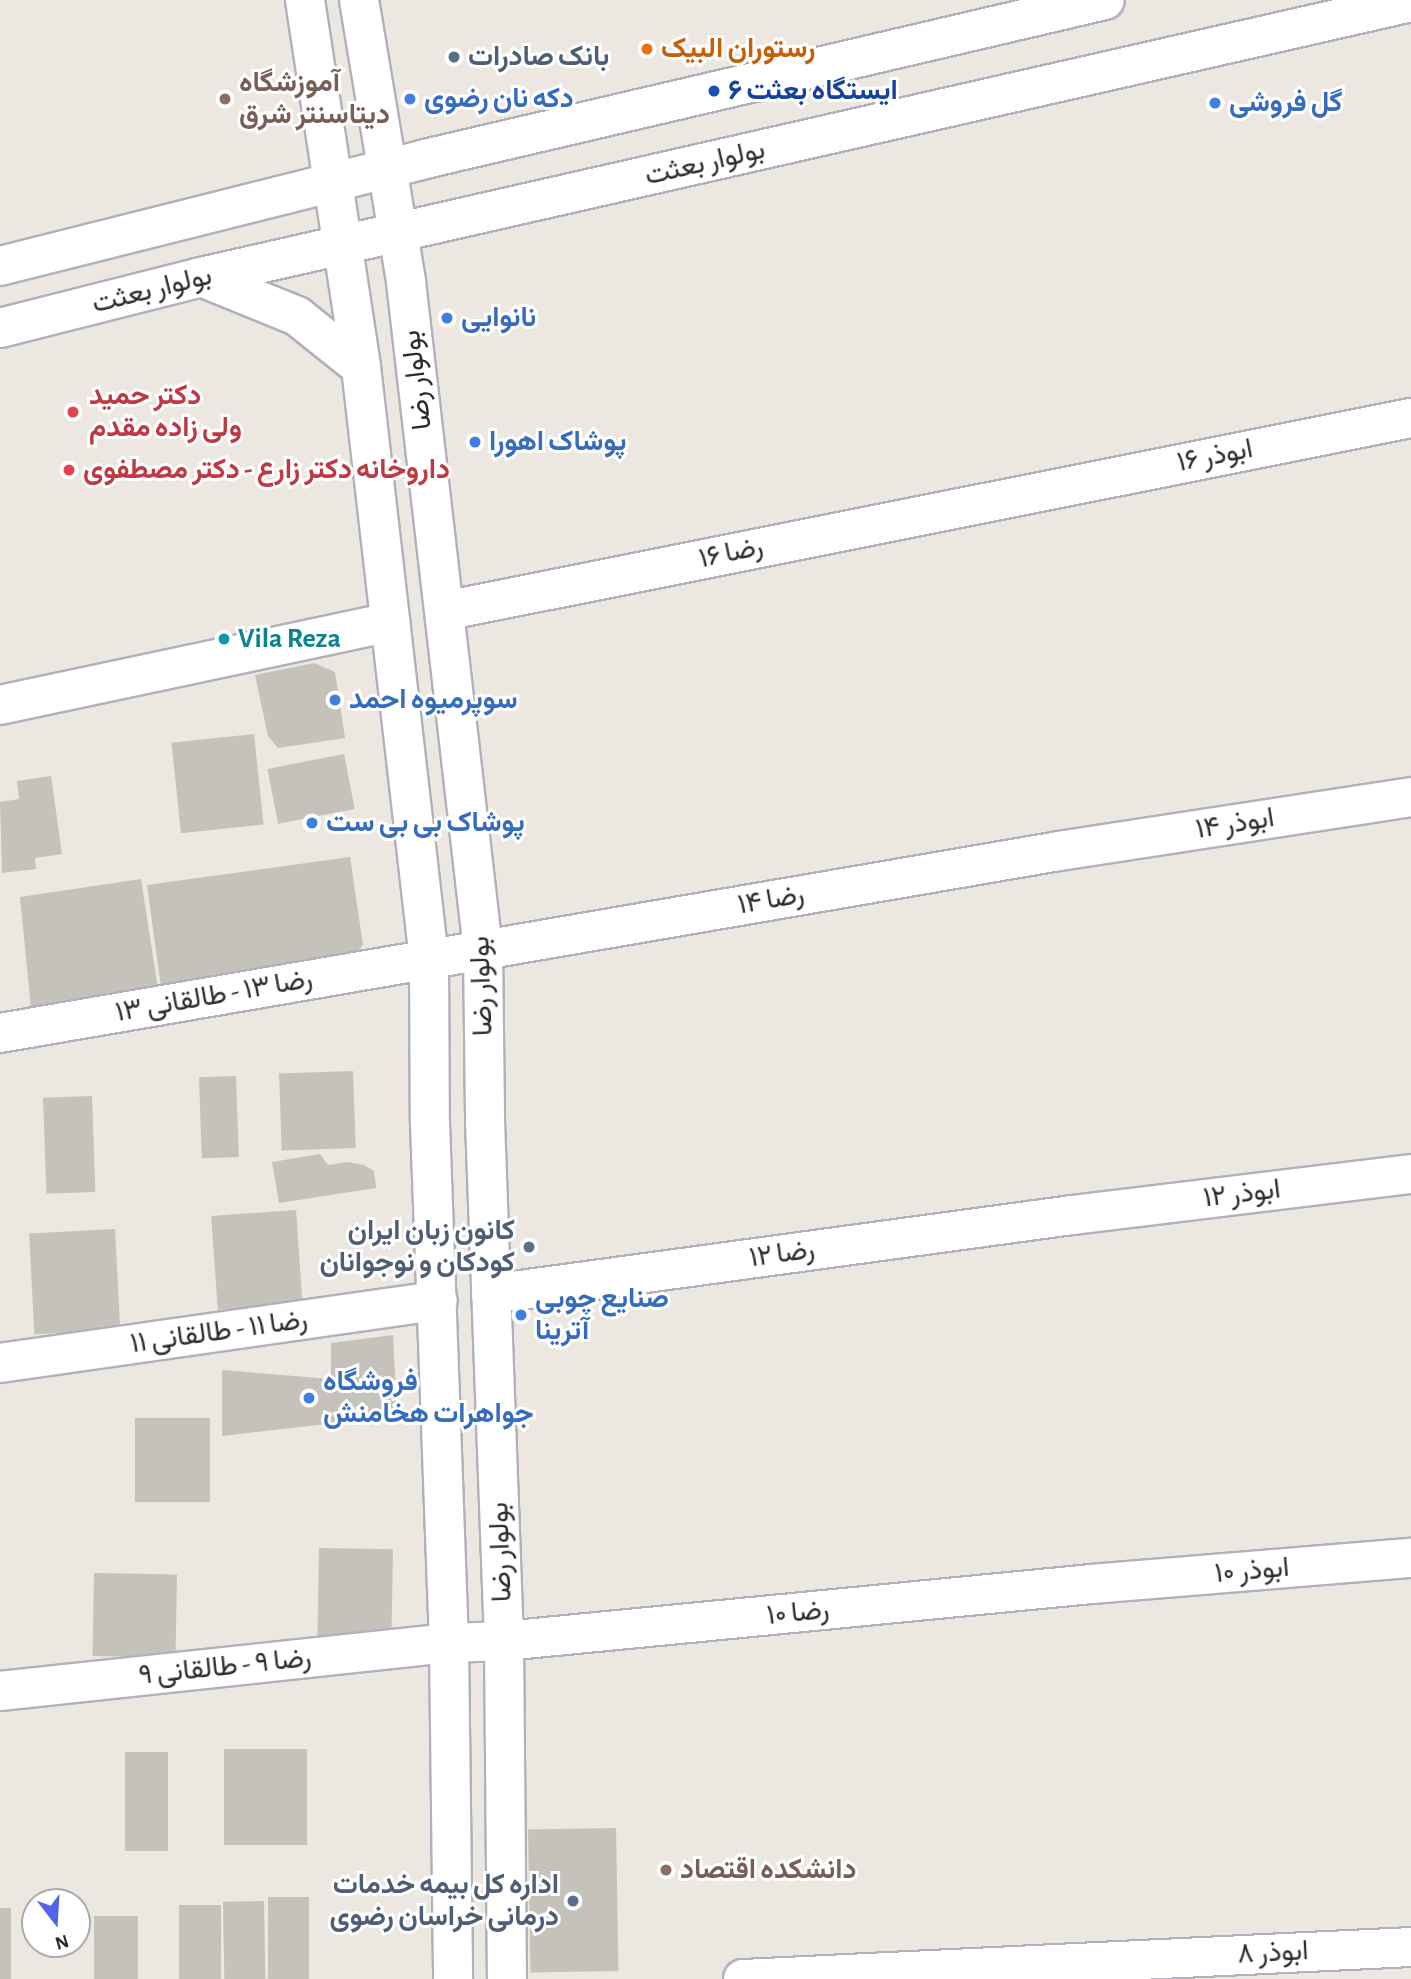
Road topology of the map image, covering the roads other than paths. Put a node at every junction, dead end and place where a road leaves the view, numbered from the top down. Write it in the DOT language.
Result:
graph roads {
  1 [pos="305,0"];
  2 [pos="359,0"];
  3 [pos="1105,0"];
  4 [pos="1411,2"];
  5 [pos="387,169"];
  6 [pos="335,182"];
  7 [pos="398,233"];
  8 [pos="344,245"];
  9 [pos="0,266"];
  10 [pos="201,277"];
  11 [pos="0,328"];
  12 [pos="361,367"];
  13 [pos="1411,418"];
  14 [pos="1018,494"];
  15 [pos="444,611"];
  16 [pos="390,622"];
  17 [pos="0,705"];
  18 [pos="1411,797"];
  19 [pos="1059,851"];
  20 [pos="482,950"];
  21 [pos="429,959"];
  22 [pos="0,1033"];
  23 [pos="1411,1174"];
  24 [pos="1072,1214"];
  25 [pos="491,1294"];
  26 [pos="438,1301"];
  27 [pos="0,1363"];
  28 [pos="1411,1558"];
  29 [pos="1092,1584"];
  30 [pos="504,1641"];
  31 [pos="449,1643"];
  32 [pos="0,1691"];
  33 [pos="1411,1947"];
  34 [pos="453,1979"];
  35 [pos="507,1979"];
  36 [pos="743,1979"];
  1 -- 6 [label="street, بولوار رضا"];
  2 -- 5 [label="street, بولوار رضا"];
  3 -- 5 [label="street"];
  4 -- 7 [label="street, بولوار بعثت"];
  5 -- 6 [label="street"];
  5 -- 7 [label="street, بولوار رضا"];
  6 -- 8 [label="street, بولوار رضا"];
  6 -- 9 [label="street"];
  7 -- 8 [label="street, بولوار بعثت"];
  7 -- 15 [label="street, بولوار رضا"];
  8 -- 10 [label="street, بولوار بعثت"];
  8 -- 12 [label="street, بولوار رضا"];
  10 -- 11 [label="street, بولوار بعثت"];
  10 -- 12 [label="street"];
  12 -- 16 [label="street, بولوار رضا"];
  13 -- 14 [label="street, ابوذر ۱۶"];
  14 -- 15 [label="street, رضا ۱۶"];
  15 -- 20 [label="street, بولوار رضا"];
  16 -- 17 [label="street"];
  16 -- 21 [label="street, بولوار رضا"];
  18 -- 19 [label="street, ابوذر ۱۴"];
  19 -- 20 [label="street, رضا ۱۴"];
  20 -- 21 [label="street, رضا ۱۴"];
  20 -- 25 [label="street, بولوار رضا"];
  21 -- 22 [label="street, رضا ۱۳ - طالقانی ۱۳"];
  21 -- 26 [label="street, بولوار رضا"];
  23 -- 24 [label="street, ابوذر ۱۲"];
  24 -- 25 [label="street, رضا ۱۲"];
  25 -- 30 [label="street, بولوار رضا"];
  26 -- 27 [label="street, رضا ۱۱ - طالقانی ۱۱"];
  26 -- 31 [label="street, بولوار رضا"];
  28 -- 29 [label="street, ابوذر ۱۰"];
  29 -- 30 [label="street, رضا ۱۰"];
  30 -- 31 [label="street, رضا ۱۰"];
  30 -- 35 [label="street, بولوار رضا"];
  31 -- 32 [label="street, رضا ۹ - طالقانی ۹"];
  31 -- 34 [label="street, بولوار رضا"];
  33 -- 36 [label="street, ابوذر ۸"];
}
